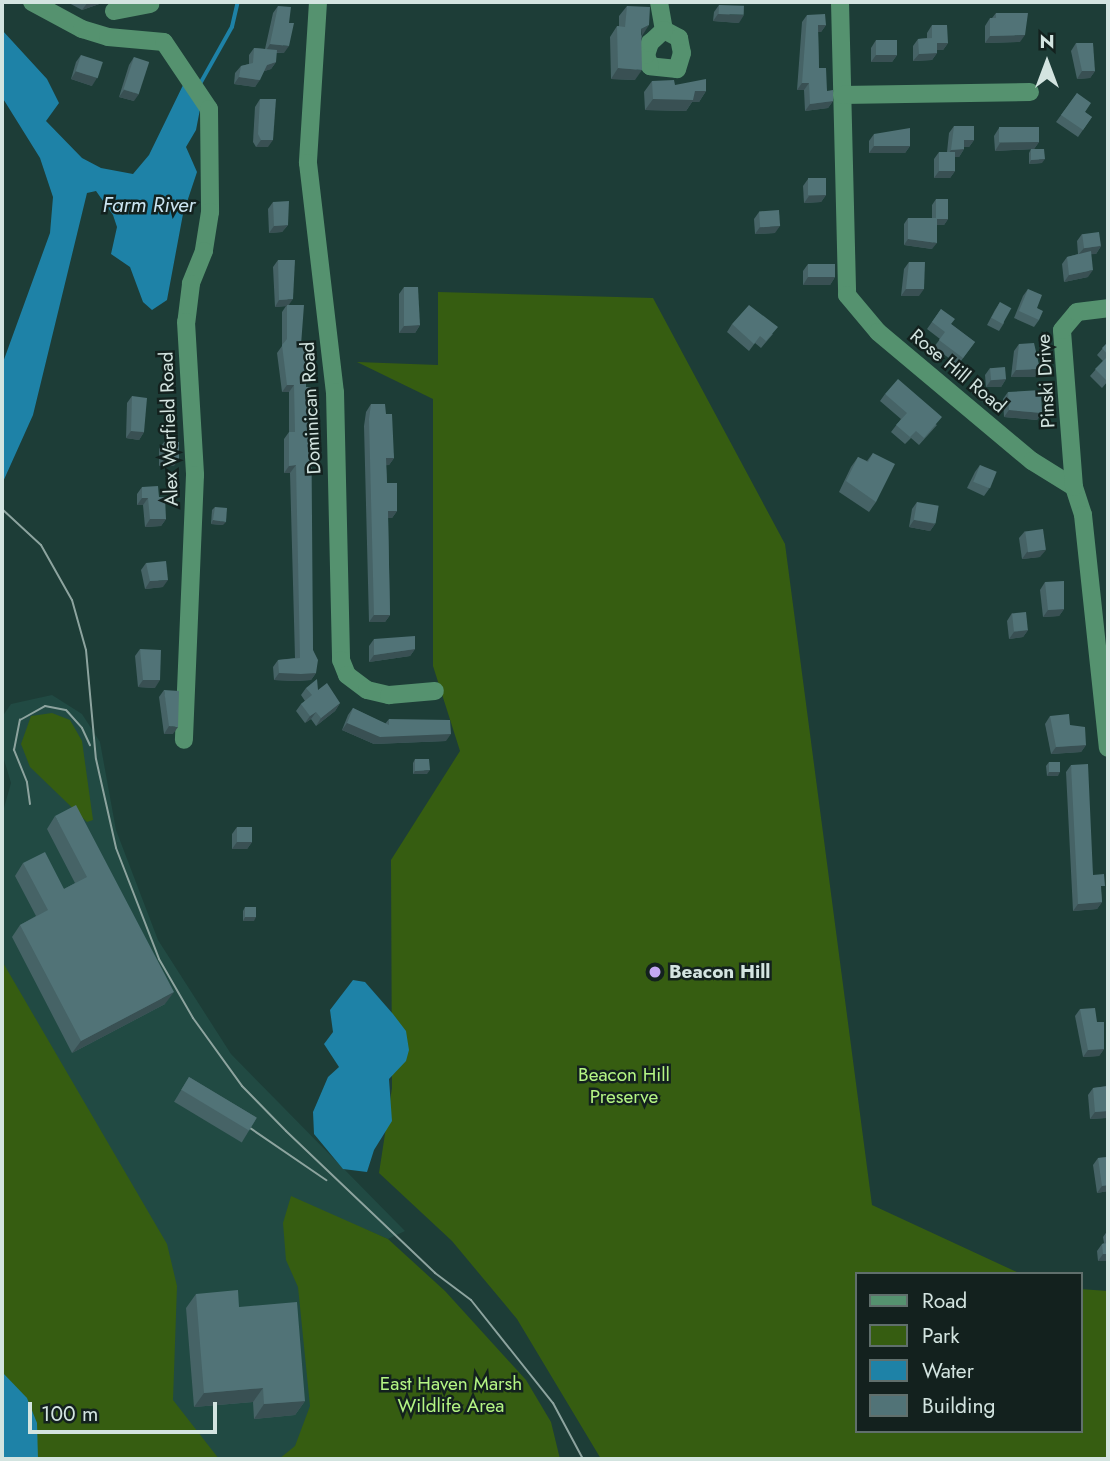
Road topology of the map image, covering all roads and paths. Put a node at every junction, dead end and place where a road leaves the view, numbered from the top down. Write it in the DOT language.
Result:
graph roads {
  1 [pos="32,2"];
  2 [pos="318,2"];
  3 [pos="659,2"];
  4 [pos="840,2"];
  5 [pos="150,4"];
  6 [pos="114,11"];
  7 [pos="664,30"];
  8 [pos="1030,92"];
  9 [pos="842,95"];
  10 [pos="1108,308"];
  11 [pos="1074,486"];
  12 [pos="435,691"];
  13 [pos="184,740"];
  14 [pos="1108,748"];
  1 -- 13 [label="street, Alex Warfield Road"];
  2 -- 12 [label="street, Dominican Road"];
  3 -- 7 [label="street"];
  4 -- 9 [label="street, Rose Hill Road"];
  5 -- 6 [label="street"];
  8 -- 9 [label="street"];
  9 -- 11 [label="street, Rose Hill Road"];
  10 -- 11 [label="street, Pinski Drive"];
  11 -- 14 [label="street"];
}
